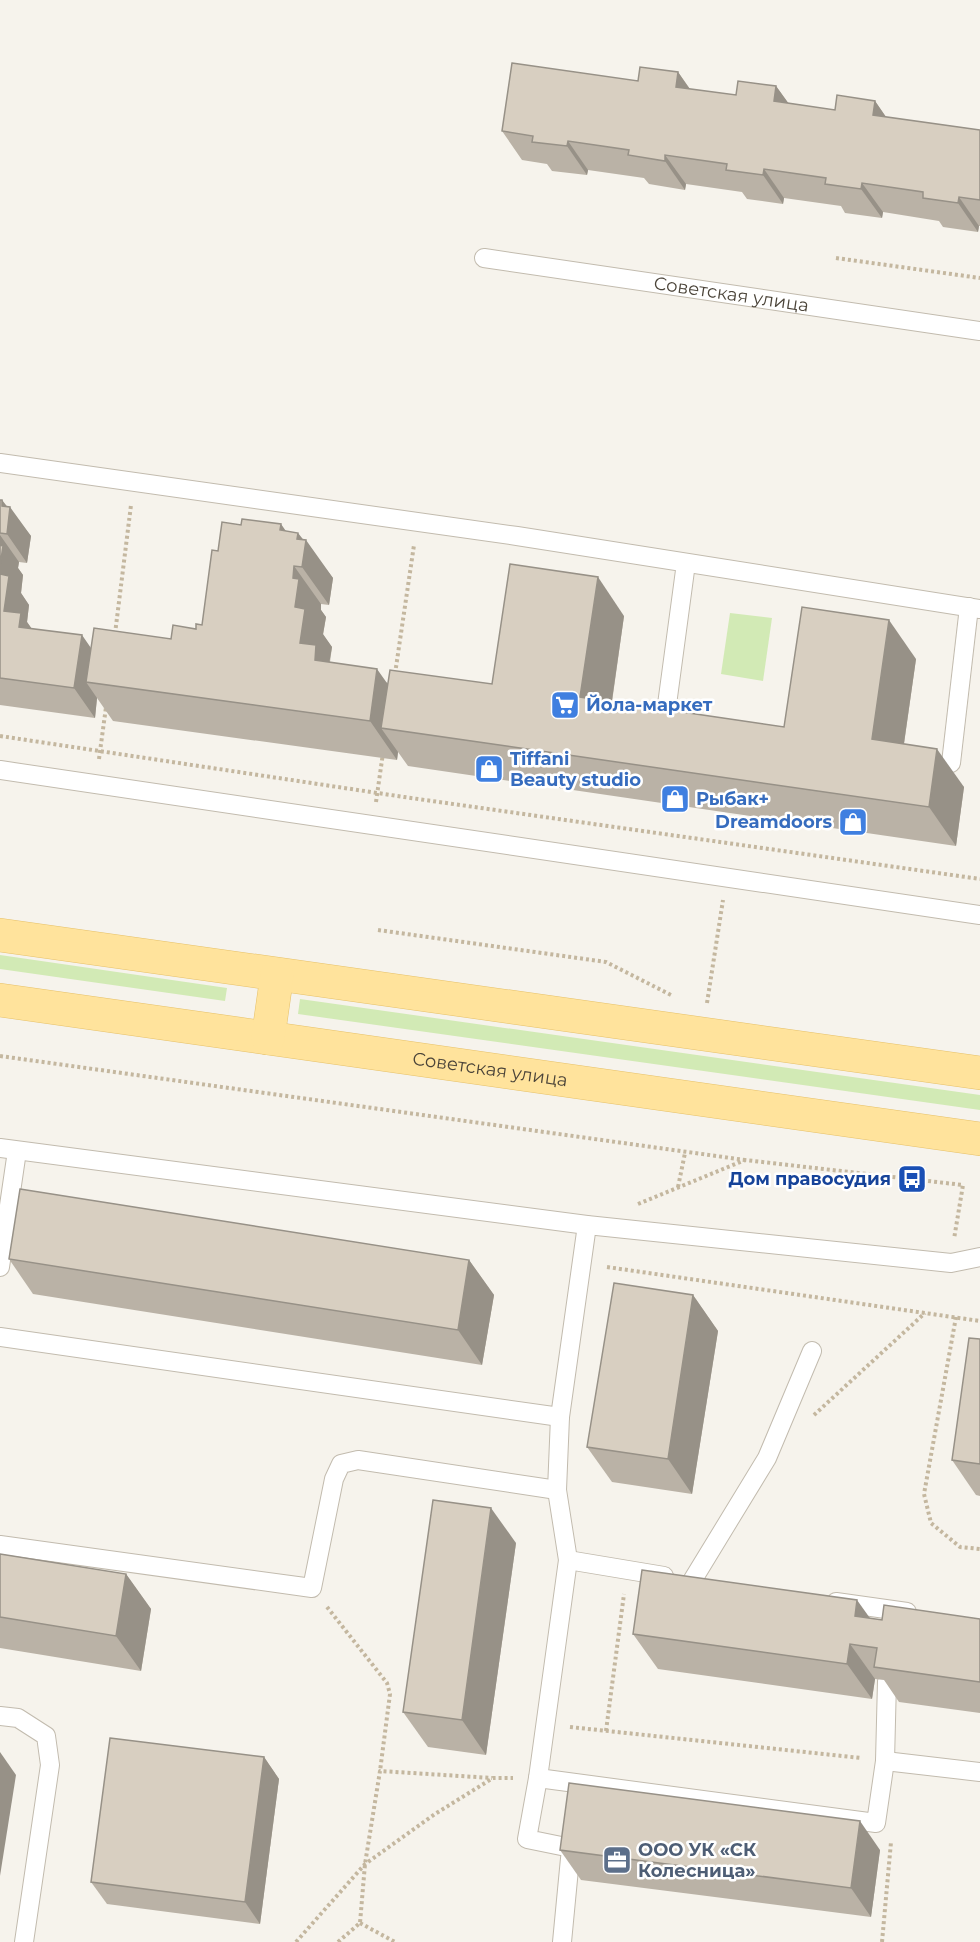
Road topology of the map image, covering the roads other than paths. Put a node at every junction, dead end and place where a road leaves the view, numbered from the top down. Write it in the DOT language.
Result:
graph roads {
  1 [pos="484,258"];
  2 [pos="980,331"];
  3 [pos="0,463"];
  4 [pos="686,563"];
  5 [pos="974,608"];
  6 [pos="666,712"];
  7 [pos="951,763"];
  8 [pos="0,770"];
  9 [pos="980,915"];
  10 [pos="0,934"];
  11 [pos="277,975"];
  12 [pos="0,1000"];
  13 [pos="268,1038"];
  14 [pos="980,1073"];
  15 [pos="980,1139"];
  16 [pos="8,1150"];
  17 [pos="586,1225"];
  18 [pos="980,1257"];
  19 [pos="0,1267"];
  20 [pos="0,1337"];
  21 [pos="812,1351"];
  22 [pos="560,1417"];
  23 [pos="557,1490"];
  24 [pos="0,1545"];
  25 [pos="568,1560"];
  26 [pos="692,1581"];
  27 [pos="715,1585"];
  28 [pos="818,1599"];
  29 [pos="898,1611"];
  30 [pos="921,1614"];
  31 [pos="895,1632"];
  32 [pos="887,1681"];
  33 [pos="0,1716"];
  34 [pos="885,1761"];
  35 [pos="980,1772"];
  36 [pos="538,1778"];
  37 [pos="24,1942"];
  38 [pos="562,1942"];
  1 -- 2 [label="lane, Советская улица"];
  3 -- 4 [label="lane"];
  4 -- 5 [label="lane"];
  4 -- 6 [label="lane"];
  5 -- 7 [label="lane"];
  8 -- 9 [label="lane"];
  10 -- 11 [label="main road"];
  11 -- 13 [label="main road"];
  11 -- 14 [label="main road"];
  12 -- 13 [label="main road, Советская улица"];
  13 -- 15 [label="main road, Советская улица"];
  16 -- 17 [label="lane"];
  16 -- 19 [label="lane"];
  17 -- 18 [label="lane"];
  17 -- 22 [label="lane"];
  20 -- 22 [label="lane"];
  21 -- 26 [label="lane"];
  22 -- 23 [label="lane"];
  23 -- 24 [label="lane"];
  23 -- 25 [label="lane"];
  25 -- 26 [label="lane"];
  25 -- 36 [label="lane"];
  26 -- 27 [label="lane"];
  28 -- 29 [label="lane"];
  29 -- 30 [label="lane"];
  29 -- 31 [label="lane"];
  32 -- 34 [label="lane"];
  33 -- 37 [label="lane"];
  34 -- 35 [label="lane"];
  34 -- 36 [label="lane"];
  36 -- 38 [label="lane"];
}
